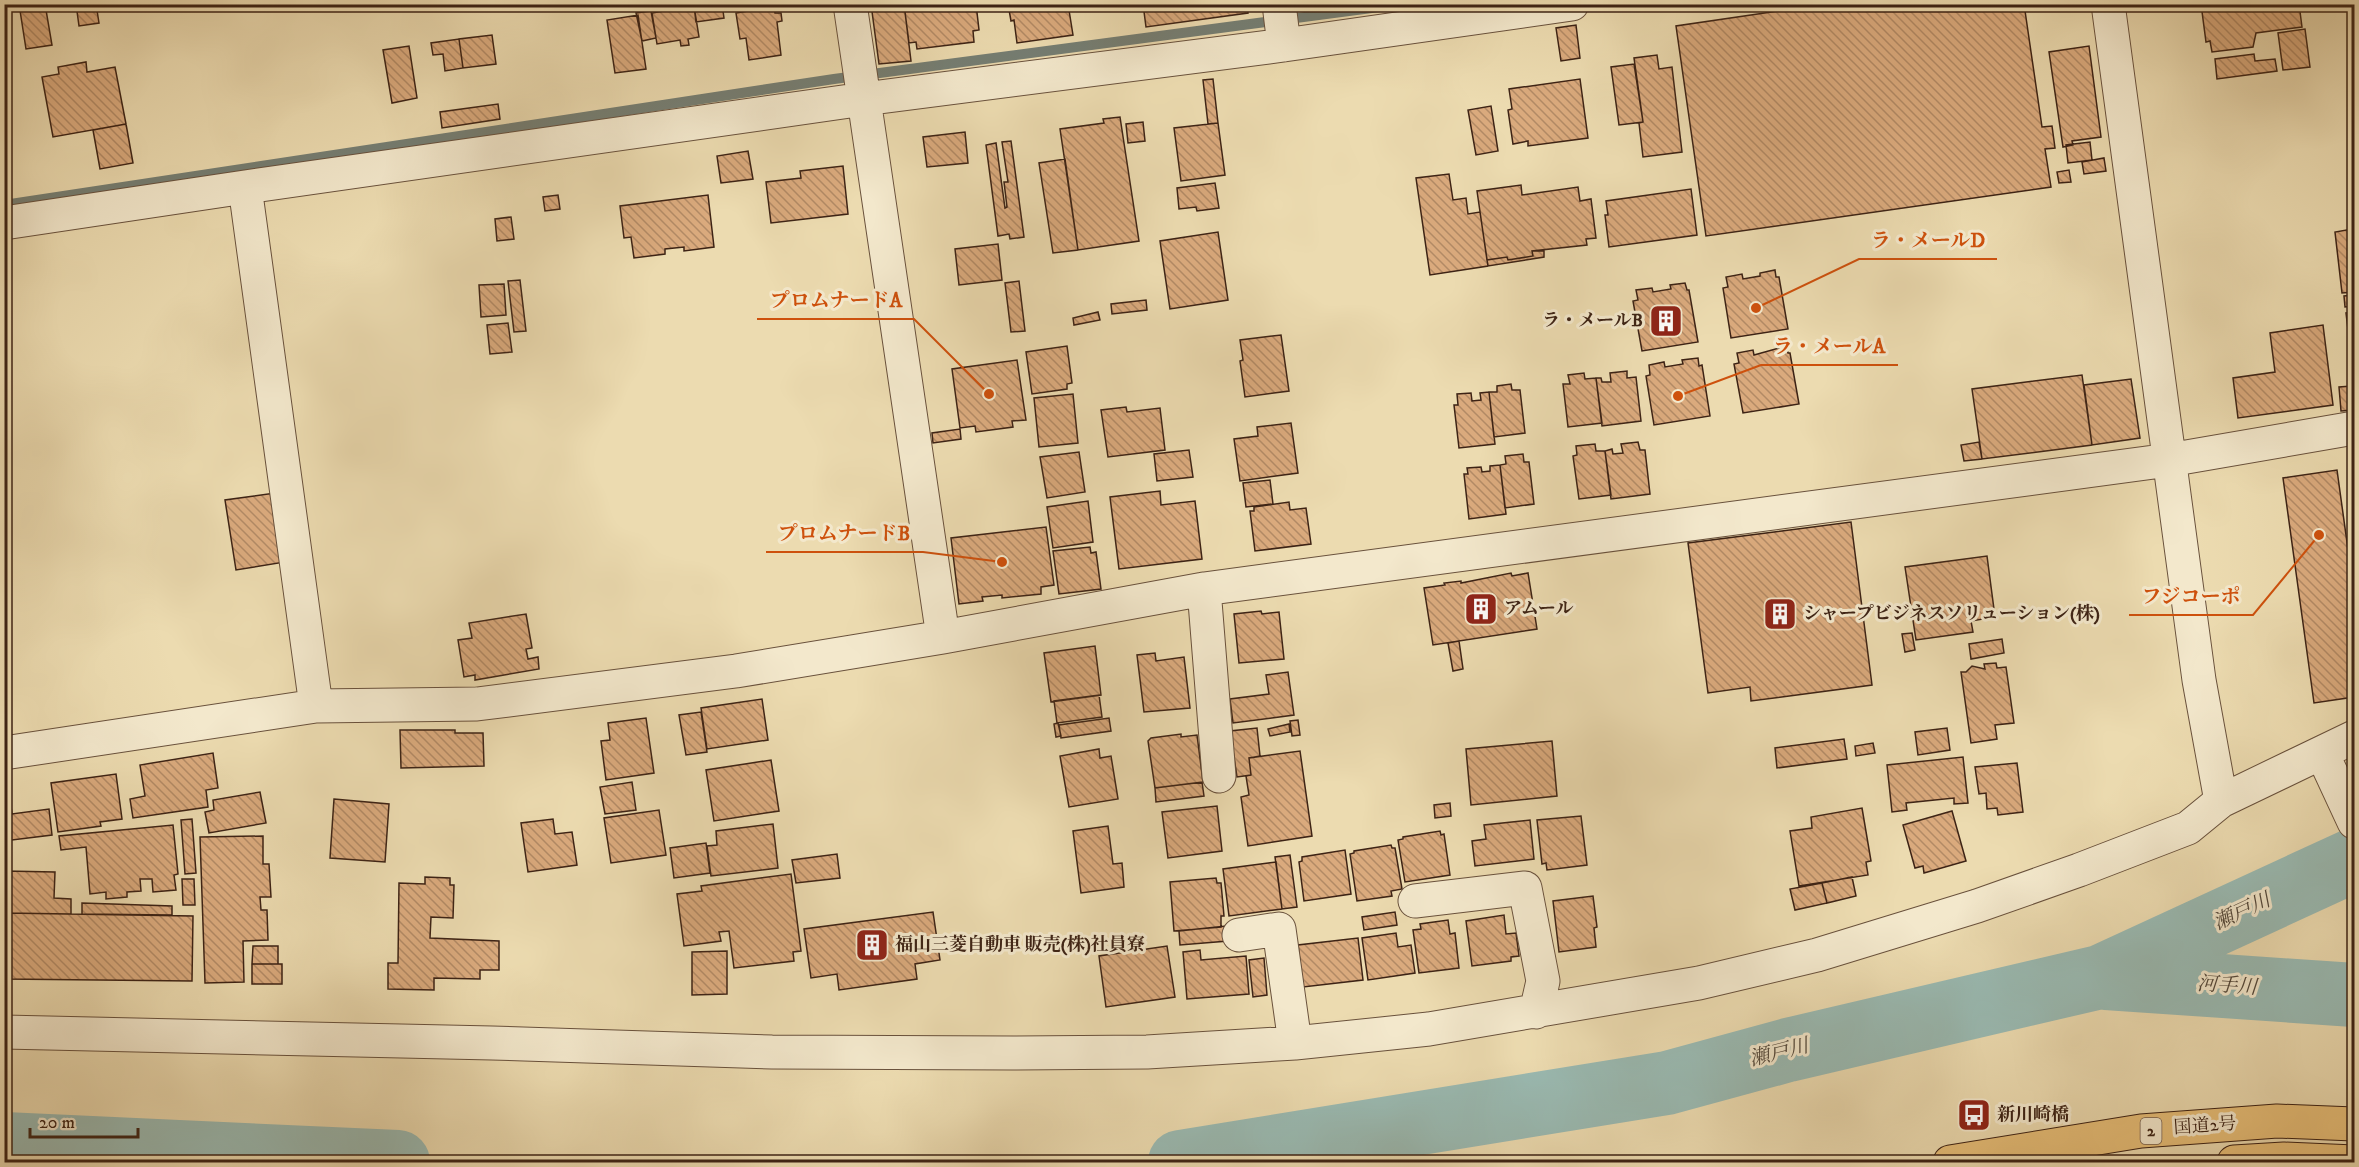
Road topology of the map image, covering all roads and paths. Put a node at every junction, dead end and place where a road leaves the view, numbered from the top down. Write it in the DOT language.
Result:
graph roads {
  1 [pos="850,4"];
  2 [pos="1572,4"];
  3 [pos="2108,4"];
  4 [pos="1410,14"];
  5 [pos="1282,25"];
  6 [pos="861,85"];
  7 [pos="245,187"];
  8 [pos="4,223"];
  9 [pos="2355,428"];
  10 [pos="2169,460"];
  11 [pos="1204,589"];
  12 [pos="943,637"];
  13 [pos="316,706"];
  14 [pos="2355,737"];
  15 [pos="4,753"];
  16 [pos="2326,763"];
  17 [pos="1219,776"];
  18 [pos="2221,801"];
  19 [pos="2355,822"];
  20 [pos="1415,901"];
  21 [pos="1239,935"];
  22 [pos="1536,1012"];
  23 [pos="4,1032"];
  24 [pos="1294,1043"];
  25 [pos="2355,1124"];
  26 [pos="1950,1162"];
  27 [pos="2234,1162"];
  28 [pos="2355,1162"];
  1 -- 6 [label="street"];
  2 -- 4 [label="street"];
  3 -- 10 [label="street"];
  4 -- 5 [label="street"];
  5 -- 6 [label="street"];
  6 -- 7 [label="street"];
  6 -- 12 [label="street"];
  7 -- 8 [label="street"];
  7 -- 13 [label="street"];
  9 -- 10 [label="street"];
  10 -- 11 [label="street"];
  10 -- 18 [label="street"];
  11 -- 12 [label="street"];
  11 -- 17 [label="street"];
  12 -- 13 [label="street"];
  13 -- 15 [label="street"];
  14 -- 16 [label="street"];
  16 -- 18 [label="street"];
  16 -- 19 [label="street"];
  18 -- 22 [label="street"];
  20 -- 22 [label="street"];
  21 -- 24 [label="street"];
  22 -- 24 [label="street"];
  23 -- 24 [label="street"];
  25 -- 26 [label="highway, 国道2号 / 2"];
  27 -- 28 [label="highway"];
}
